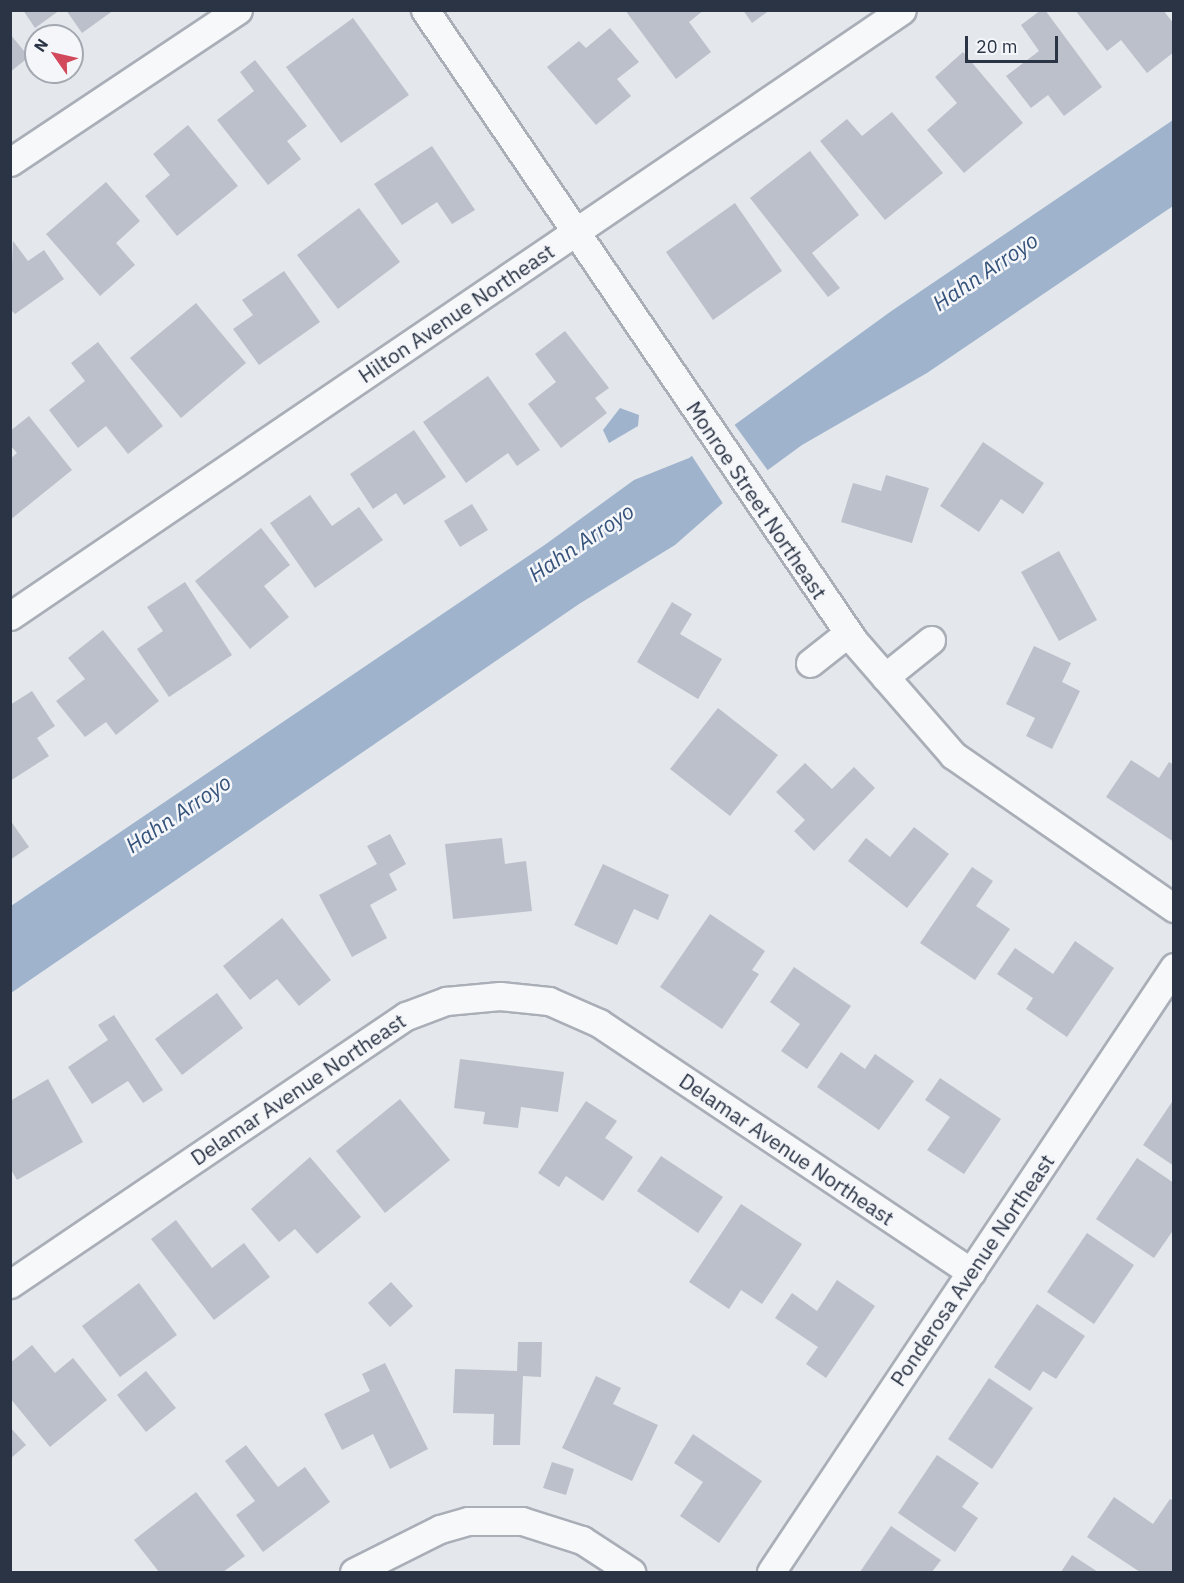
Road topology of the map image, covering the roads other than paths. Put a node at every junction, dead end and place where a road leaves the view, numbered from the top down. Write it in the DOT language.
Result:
graph roads {
  1 [pos="238,10"];
  2 [pos="425,10"];
  3 [pos="902,10"];
  4 [pos="10,162"];
  5 [pos="576,231"];
  6 [pos="10,616"];
  7 [pos="848,633"];
  8 [pos="931,640"];
  9 [pos="810,663"];
  10 [pos="885,677"];
  11 [pos="1173,908"];
  12 [pos="1173,967"];
  13 [pos="971,1272"];
  14 [pos="10,1284"];
  15 [pos="354,1572"];
  16 [pos="631,1572"];
  17 [pos="771,1572"];
  1 -- 4 [label="street"];
  2 -- 5 [label="street, Monroe Street Northeast"];
  3 -- 5 [label="street, Hilton Avenue Northeast"];
  5 -- 6 [label="street, Hilton Avenue Northeast"];
  5 -- 7 [label="street, Monroe Street Northeast"];
  7 -- 9 [label="street"];
  7 -- 10 [label="street, Monroe Street Northeast"];
  8 -- 10 [label="street"];
  10 -- 11 [label="street, Monroe Street Northeast"];
  12 -- 13 [label="street, Ponderosa Avenue Northeast"];
  13 -- 14 [label="street, Delamar Avenue Northeast"];
  13 -- 17 [label="street, Ponderosa Avenue Northeast"];
  15 -- 16 [label="street"];
}
